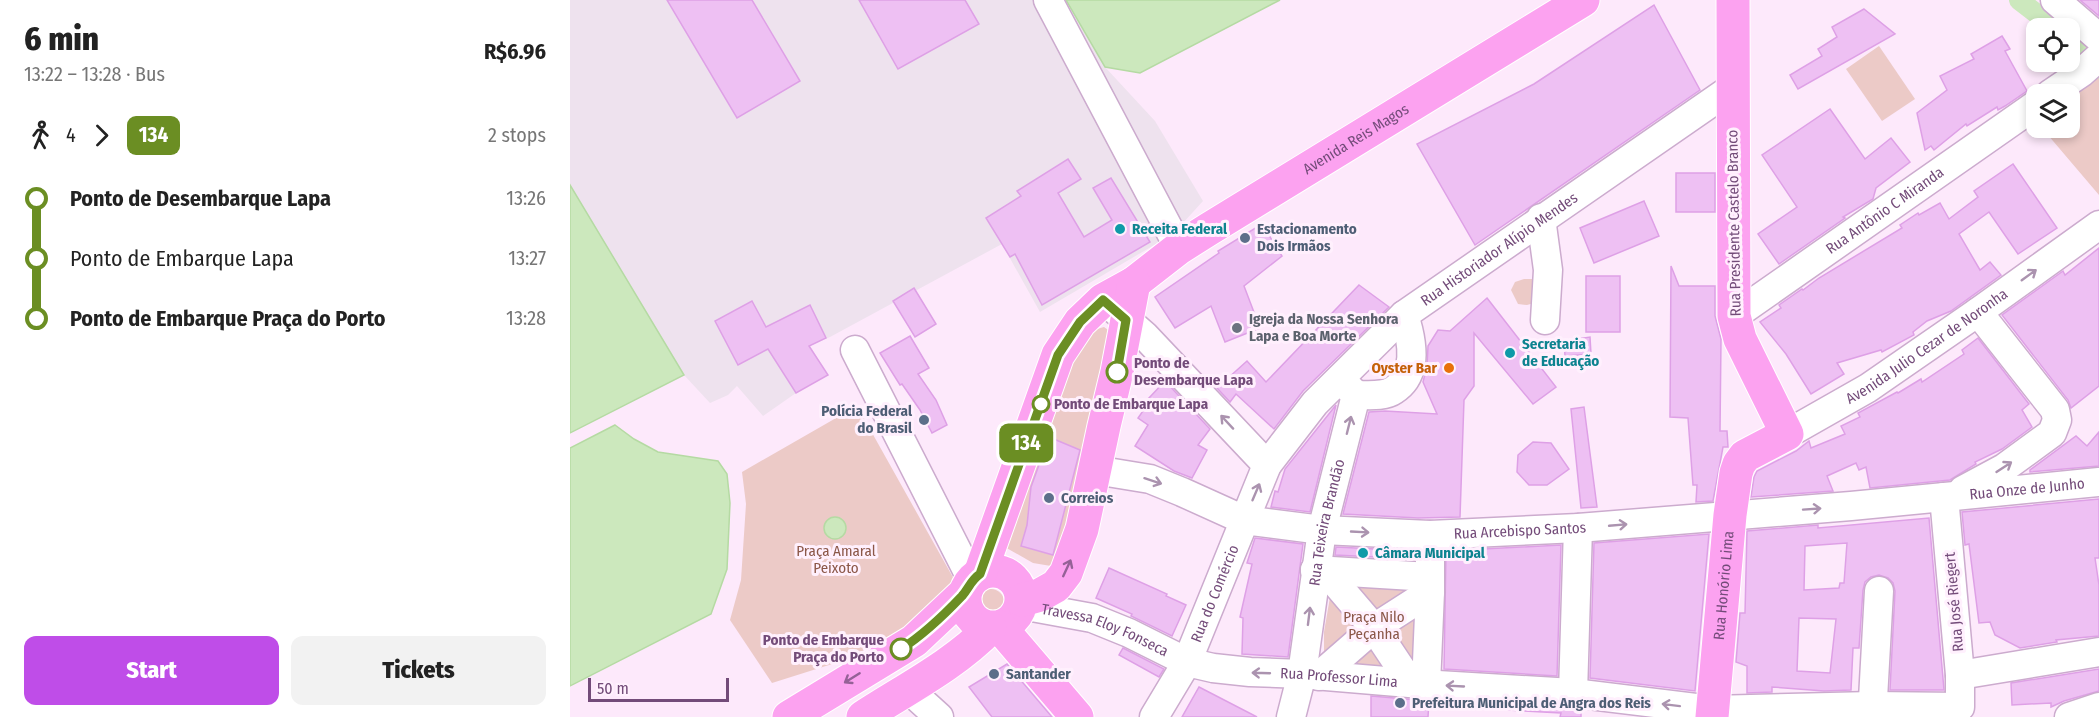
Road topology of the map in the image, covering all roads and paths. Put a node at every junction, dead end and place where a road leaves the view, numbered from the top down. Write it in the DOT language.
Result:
graph roads {
  1 [pos="1048,0"];
  2 [pos="1583,0"];
  3 [pos="1733,0"];
  4 [pos="2055,0"];
  5 [pos="2099,38"];
  6 [pos="2090,65"];
  7 [pos="2064,84"];
  8 [pos="1732,88"];
  9 [pos="2026,112"];
  10 [pos="1541,218"];
  11 [pos="2099,225"];
  12 [pos="1179,248"];
  13 [pos="1115,310"];
  14 [pos="1978,312"];
  15 [pos="1404,315"];
  16 [pos="1734,316"];
  17 [pos="1545,320"];
  18 [pos="855,350"];
  19 [pos="1348,387"];
  20 [pos="1787,434"];
  21 [pos="1745,456"];
  22 [pos="1267,465"];
  23 [pos="1095,470"];
  24 [pos="2099,482"];
  25 [pos="1949,496"];
  26 [pos="1730,515"];
  27 [pos="1244,520"];
  28 [pos="1578,528"];
  29 [pos="1322,530"];
  30 [pos="1430,535"];
  31 [pos="1315,570"];
  32 [pos="972,582"];
  33 [pos="1430,584"];
  34 [pos="1879,591"];
  35 [pos="1008,615"];
  36 [pos="1374,628"];
  37 [pos="914,641"];
  38 [pos="2099,652"];
  39 [pos="1187,662"];
  40 [pos="937,671"];
  41 [pos="1310,675"];
  42 [pos="1960,675"];
  43 [pos="1424,685"];
  44 [pos="907,688"];
  45 [pos="1581,701"];
  46 [pos="1960,707"];
  47 [pos="2099,707"];
  48 [pos="1872,711"];
  49 [pos="1712,713"];
  50 [pos="789,717"];
  51 [pos="863,717"];
  52 [pos="939,717"];
  53 [pos="1077,717"];
  54 [pos="1154,717"];
  55 [pos="1291,717"];
  56 [pos="2069,717"];
  1 -- 12 [label="street"];
  2 -- 12 [label="main road, Avenida Reis Magos"];
  3 -- 8 [label="main road, Rua Presidente Castelo Branco"];
  4 -- 5 [label="street"];
  6 -- 7 [label="street"];
  8 -- 10 [label="street, Rua Historiador Alípio Mendes"];
  8 -- 16 [label="main road, Rua Presidente Castelo Branco"];
  9 -- 16 [label="street, Rua Antônio C Miranda"];
  10 -- 15 [label="street, Rua Historiador Alípio Mendes"];
  10 -- 17 [label="street"];
  14 -- 11 [label="street, Avenida Julio Cezar de Noronha, one-way"];
  12 -- 13 [label="main road, Avenida Reis Magos"];
  22 -- 13 [label="street, one-way"];
  13 -- 23 [label="main road"];
  13 -- 32 [label="main road, Avenida Reis Magos"];
  14 -- 20 [label="street, Avenida Julio Cezar de Noronha"];
  25 -- 14 [label="street, one-way"];
  15 -- 19 [label="street, Rua Historiador Alípio Mendes"];
  15 -- 19 [label="street"];
  16 -- 20 [label="main road, Rua Presidente Castelo Branco"];
  18 -- 32 [label="street"];
  19 -- 22 [label="street, Rua Historiador Alípio Mendes"];
  29 -- 19 [label="street, Rua Teixeira Brandão, one-way"];
  20 -- 21 [label="main road, Avenida Julio Cezar de Noronha"];
  21 -- 26 [label="main road, Rua Honório Lima"];
  27 -- 22 [label="street, Rua do Comércio, one-way"];
  23 -- 27 [label="street, Rua Arcebispo Santos, one-way"];
  35 -- 23 [label="main road, one-way"];
  24 -- 25 [label="street, Rua Onze de Junho"];
  26 -- 25 [label="street, Rua Arcebispo Santos, one-way"];
  25 -- 42 [label="street, Rua José Riegert"];
  28 -- 26 [label="street, Rua Arcebispo Santos, one-way"];
  26 -- 49 [label="main road, Rua Honório Lima"];
  27 -- 29 [label="street, Rua Arcebispo Santos"];
  27 -- 39 [label="street, Rua do Comércio"];
  28 -- 30 [label="street, Rua Arcebispo Santos"];
  28 -- 45 [label="street"];
  29 -- 30 [label="street, Rua Arcebispo Santos, one-way"];
  29 -- 31 [label="street, Rua Teixeira Brandão"];
  30 -- 33 [label="street"];
  31 -- 33 [label="street"];
  31 -- 36 [label="street"];
  41 -- 31 [label="street, Rua Teixeira Brandão, one-way"];
  32 -- 35 [label="main road"];
  32 -- 35 [label="main road"];
  32 -- 37 [label="main road"];
  33 -- 36 [label="street"];
  33 -- 43 [label="street"];
  34 -- 48 [label="street"];
  35 -- 39 [label="street, Travessa Eloy Fonseca"];
  35 -- 40 [label="main road"];
  35 -- 53 [label="main road"];
  36 -- 41 [label="street"];
  36 -- 43 [label="street"];
  37 -- 40 [label="main road"];
  37 -- 50 [label="main road, one-way"];
  38 -- 42 [label="street"];
  41 -- 39 [label="street, Rua Professor Lima, one-way"];
  39 -- 54 [label="street, Rua do Comércio"];
  40 -- 44 [label="main road"];
  41 -- 43 [label="street, Rua Professor Lima"];
  41 -- 55 [label="street, Rua Teixeira Brandão"];
  42 -- 46 [label="street, Rua José Riegert"];
  45 -- 43 [label="street, Rua Professor Lima, one-way"];
  44 -- 51 [label="main road"];
  44 -- 52 [label="street"];
  49 -- 45 [label="street, Rua Professor Lima, one-way"];
  46 -- 48 [label="street, Rua Professor Lima"];
  47 -- 56 [label="street"];
  48 -- 49 [label="street, Rua Professor Lima"];
}
